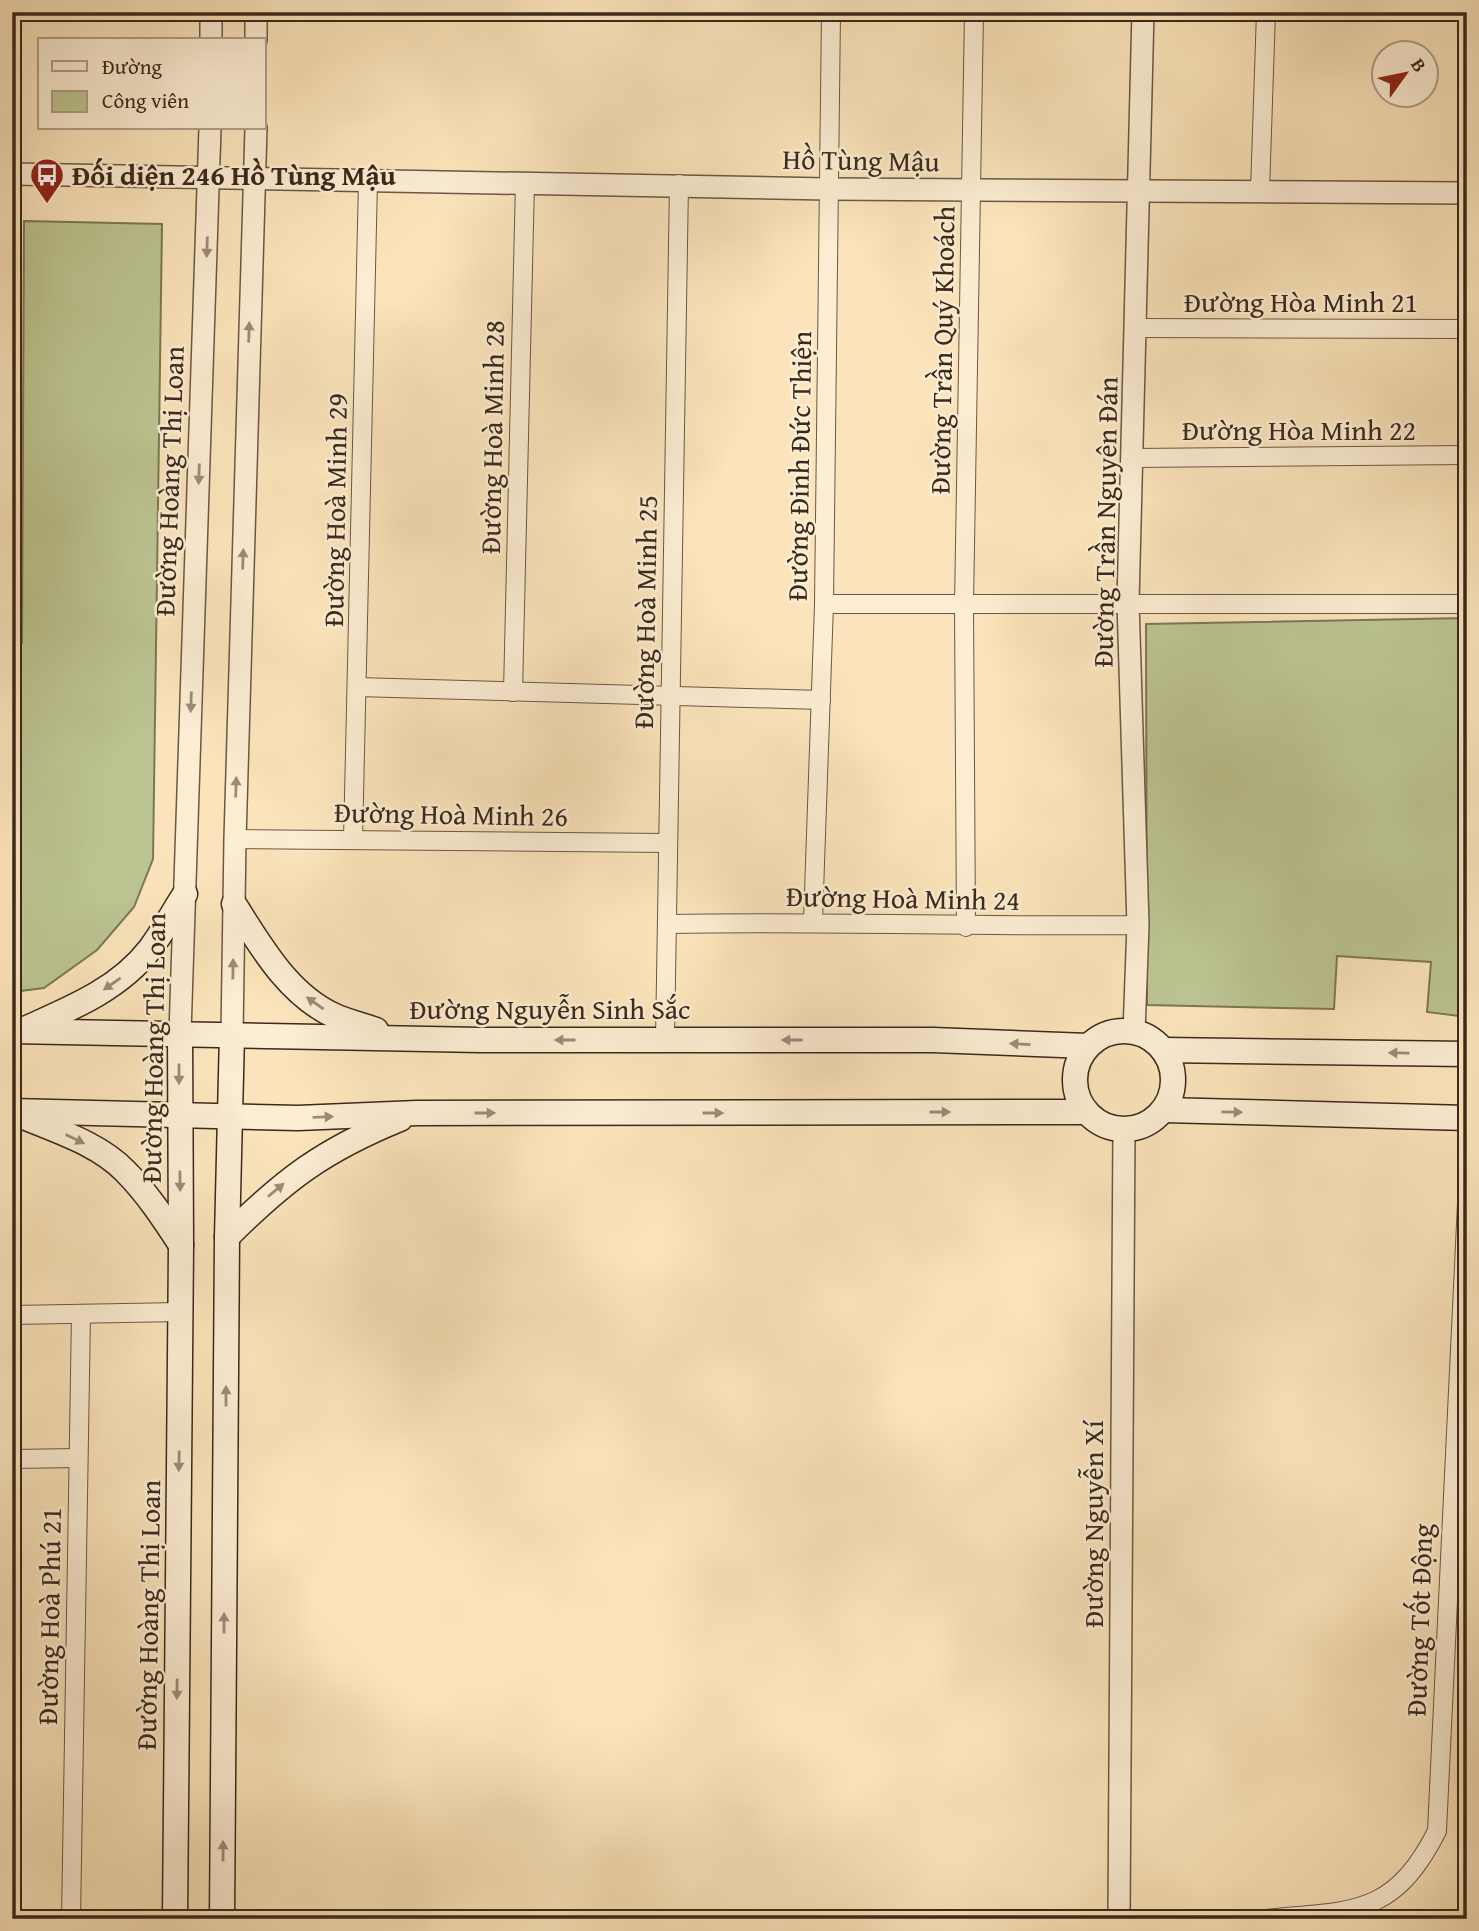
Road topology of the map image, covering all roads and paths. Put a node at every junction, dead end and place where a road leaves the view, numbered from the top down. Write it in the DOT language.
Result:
graph roads {
  1 [pos="211,12"];
  2 [pos="256,12"];
  3 [pos="831,12"];
  4 [pos="974,12"];
  5 [pos="1143,12"];
  6 [pos="1266,12"];
  7 [pos="211,38"];
  8 [pos="256,38"];
  9 [pos="210,130"];
  10 [pos="256,130"];
  11 [pos="12,174"];
  12 [pos="209,179"];
  13 [pos="254,179"];
  14 [pos="368,181"];
  15 [pos="525,182"];
  16 [pos="679,184"];
  17 [pos="829,188"];
  18 [pos="971,189"];
  19 [pos="1140,191"];
  20 [pos="1260,191"];
  21 [pos="1467,193"];
  22 [pos="1136,328"];
  23 [pos="1467,329"];
  24 [pos="1467,455"];
  25 [pos="1133,458"];
  26 [pos="1128,602"];
  27 [pos="824,604"];
  28 [pos="1467,604"];
  29 [pos="964,605"];
  30 [pos="357,687"];
  31 [pos="513,692"];
  32 [pos="670,697"];
  33 [pos="821,700"];
  34 [pos="235,839"];
  35 [pos="353,840"];
  36 [pos="667,843"];
  37 [pos="185,894"];
  38 [pos="234,904"];
  39 [pos="813,921"];
  40 [pos="667,923"];
  41 [pos="1138,925"];
  42 [pos="966,927"];
  43 [pos="16,1032"];
  44 [pos="1134,1032"];
  45 [pos="180,1033"];
  46 [pos="232,1034"];
  47 [pos="400,1038"];
  48 [pos="665,1040"];
  49 [pos="1088,1046"];
  50 [pos="1163,1050"];
  51 [pos="1467,1054"];
  52 [pos="1164,1110"];
  53 [pos="12,1111"];
  54 [pos="1086,1112"];
  55 [pos="417,1113"];
  56 [pos="179,1116"];
  57 [pos="230,1117"];
  58 [pos="1467,1118"];
  59 [pos="1124,1130"];
  60 [pos="1467,1203"];
  61 [pos="227,1237"];
  62 [pos="181,1246"];
  63 [pos="180,1312"];
  64 [pos="80,1314"];
  65 [pos="12,1315"];
  66 [pos="78,1458"];
  67 [pos="12,1459"];
  68 [pos="71,1919"];
  69 [pos="175,1919"];
  70 [pos="222,1919"];
  71 [pos="1119,1919"];
  72 [pos="1265,1919"];
  1 -- 7 [label="street"];
  2 -- 8 [label="street"];
  3 -- 17 [label="street, Đường Đinh Đức Thiện"];
  4 -- 18 [label="street, Đường Trần Quý Khoách"];
  5 -- 19 [label="street, Đường Trần Nguyên Đán"];
  6 -- 20 [label="street"];
  9 -- 12 [label="street, Đường Hoàng Thị Loan"];
  10 -- 13 [label="street"];
  11 -- 12 [label="street, Hồ Tùng Mậu"];
  12 -- 13 [label="street, Hồ Tùng Mậu"];
  12 -- 37 [label="street, Đường Hoàng Thị Loan, one-way"];
  13 -- 14 [label="street, Hồ Tùng Mậu"];
  34 -- 13 [label="street, one-way"];
  14 -- 15 [label="street, Hồ Tùng Mậu"];
  14 -- 30 [label="street, Đường Hoà Minh 29"];
  15 -- 16 [label="street, Hồ Tùng Mậu"];
  15 -- 31 [label="street, Đường Hoà Minh 28"];
  16 -- 17 [label="street, Hồ Tùng Mậu"];
  16 -- 32 [label="street, Đường Hoà Minh 25"];
  17 -- 18 [label="street, Hồ Tùng Mậu"];
  17 -- 27 [label="street, Đường Đinh Đức Thiện"];
  18 -- 19 [label="street, Hồ Tùng Mậu"];
  18 -- 29 [label="street, Đường Trần Quý Khoách"];
  19 -- 20 [label="street, Hồ Tùng Mậu"];
  19 -- 22 [label="street, Đường Trần Nguyên Đán"];
  20 -- 21 [label="street, Hồ Tùng Mậu"];
  22 -- 23 [label="street, Đường Hòa Minh 21"];
  22 -- 25 [label="street, Đường Trần Nguyên Đán"];
  24 -- 25 [label="street, Đường Hòa Minh 22"];
  25 -- 26 [label="street, Đường Trần Nguyên Đán"];
  26 -- 28 [label="street"];
  26 -- 29 [label="street"];
  26 -- 41 [label="street, Đường Trần Nguyên Đán"];
  27 -- 29 [label="street"];
  27 -- 33 [label="street, Đường Đinh Đức Thiện"];
  29 -- 42 [label="street, Đường Trần Quý Khoách"];
  30 -- 31 [label="street"];
  30 -- 35 [label="street, Đường Hoà Minh 29"];
  31 -- 32 [label="street"];
  32 -- 33 [label="street"];
  32 -- 36 [label="street, Đường Hoà Minh 25"];
  33 -- 39 [label="street, Đường Đinh Đức Thiện"];
  34 -- 35 [label="street, Đường Hoà Minh 26"];
  34 -- 38 [label="street"];
  35 -- 36 [label="street, Đường Hoà Minh 26"];
  36 -- 40 [label="street, Đường Hoà Minh 25"];
  37 -- 43 [label="main road, one-way"];
  37 -- 45 [label="street, Đường Hoàng Thị Loan"];
  46 -- 38 [label="street, one-way"];
  47 -- 38 [label="main road, one-way"];
  39 -- 40 [label="street, Đường Hoà Minh 24"];
  39 -- 42 [label="street, Đường Hoà Minh 24"];
  40 -- 48 [label="street, Đường Hoà Minh 25"];
  41 -- 42 [label="street, Đường Hoà Minh 24"];
  41 -- 44 [label="street, Đường Trần Nguyên Đán"];
  43 -- 45 [label="main road, Đường Nguyễn Sinh Sắc"];
  44 -- 49 [label="main road"];
  44 -- 50 [label="main road"];
  45 -- 46 [label="main road, Đường Nguyễn Sinh Sắc"];
  45 -- 56 [label="main road, Đường Hoàng Thị Loan, one-way"];
  46 -- 47 [label="main road, Đường Nguyễn Sinh Sắc"];
  46 -- 57 [label="main road"];
  48 -- 47 [label="main road, Đường Nguyễn Sinh Sắc, one-way"];
  49 -- 48 [label="main road, Đường Nguyễn Sinh Sắc, one-way"];
  49 -- 54 [label="main road"];
  51 -- 50 [label="main road, one-way"];
  50 -- 52 [label="main road"];
  52 -- 58 [label="main road, one-way"];
  52 -- 59 [label="main road"];
  53 -- 56 [label="main road"];
  53 -- 62 [label="main road, one-way"];
  55 -- 54 [label="main road, one-way"];
  54 -- 59 [label="main road"];
  57 -- 55 [label="main road, one-way"];
  61 -- 55 [label="main road, one-way"];
  56 -- 57 [label="main road"];
  56 -- 62 [label="main road, Đường Hoàng Thị Loan, one-way"];
  57 -- 61 [label="main road"];
  59 -- 71 [label="street, Đường Nguyễn Xí"];
  60 -- 72 [label="street, Đường Tốt Động"];
  70 -- 61 [label="main road, one-way"];
  62 -- 63 [label="main road, Đường Hoàng Thị Loan"];
  63 -- 64 [label="street"];
  63 -- 69 [label="main road, Đường Hoàng Thị Loan, one-way"];
  64 -- 65 [label="street"];
  64 -- 66 [label="street, Đường Hoà Phú 21"];
  66 -- 67 [label="street"];
  66 -- 68 [label="street, Đường Hoà Phú 21"];
}
